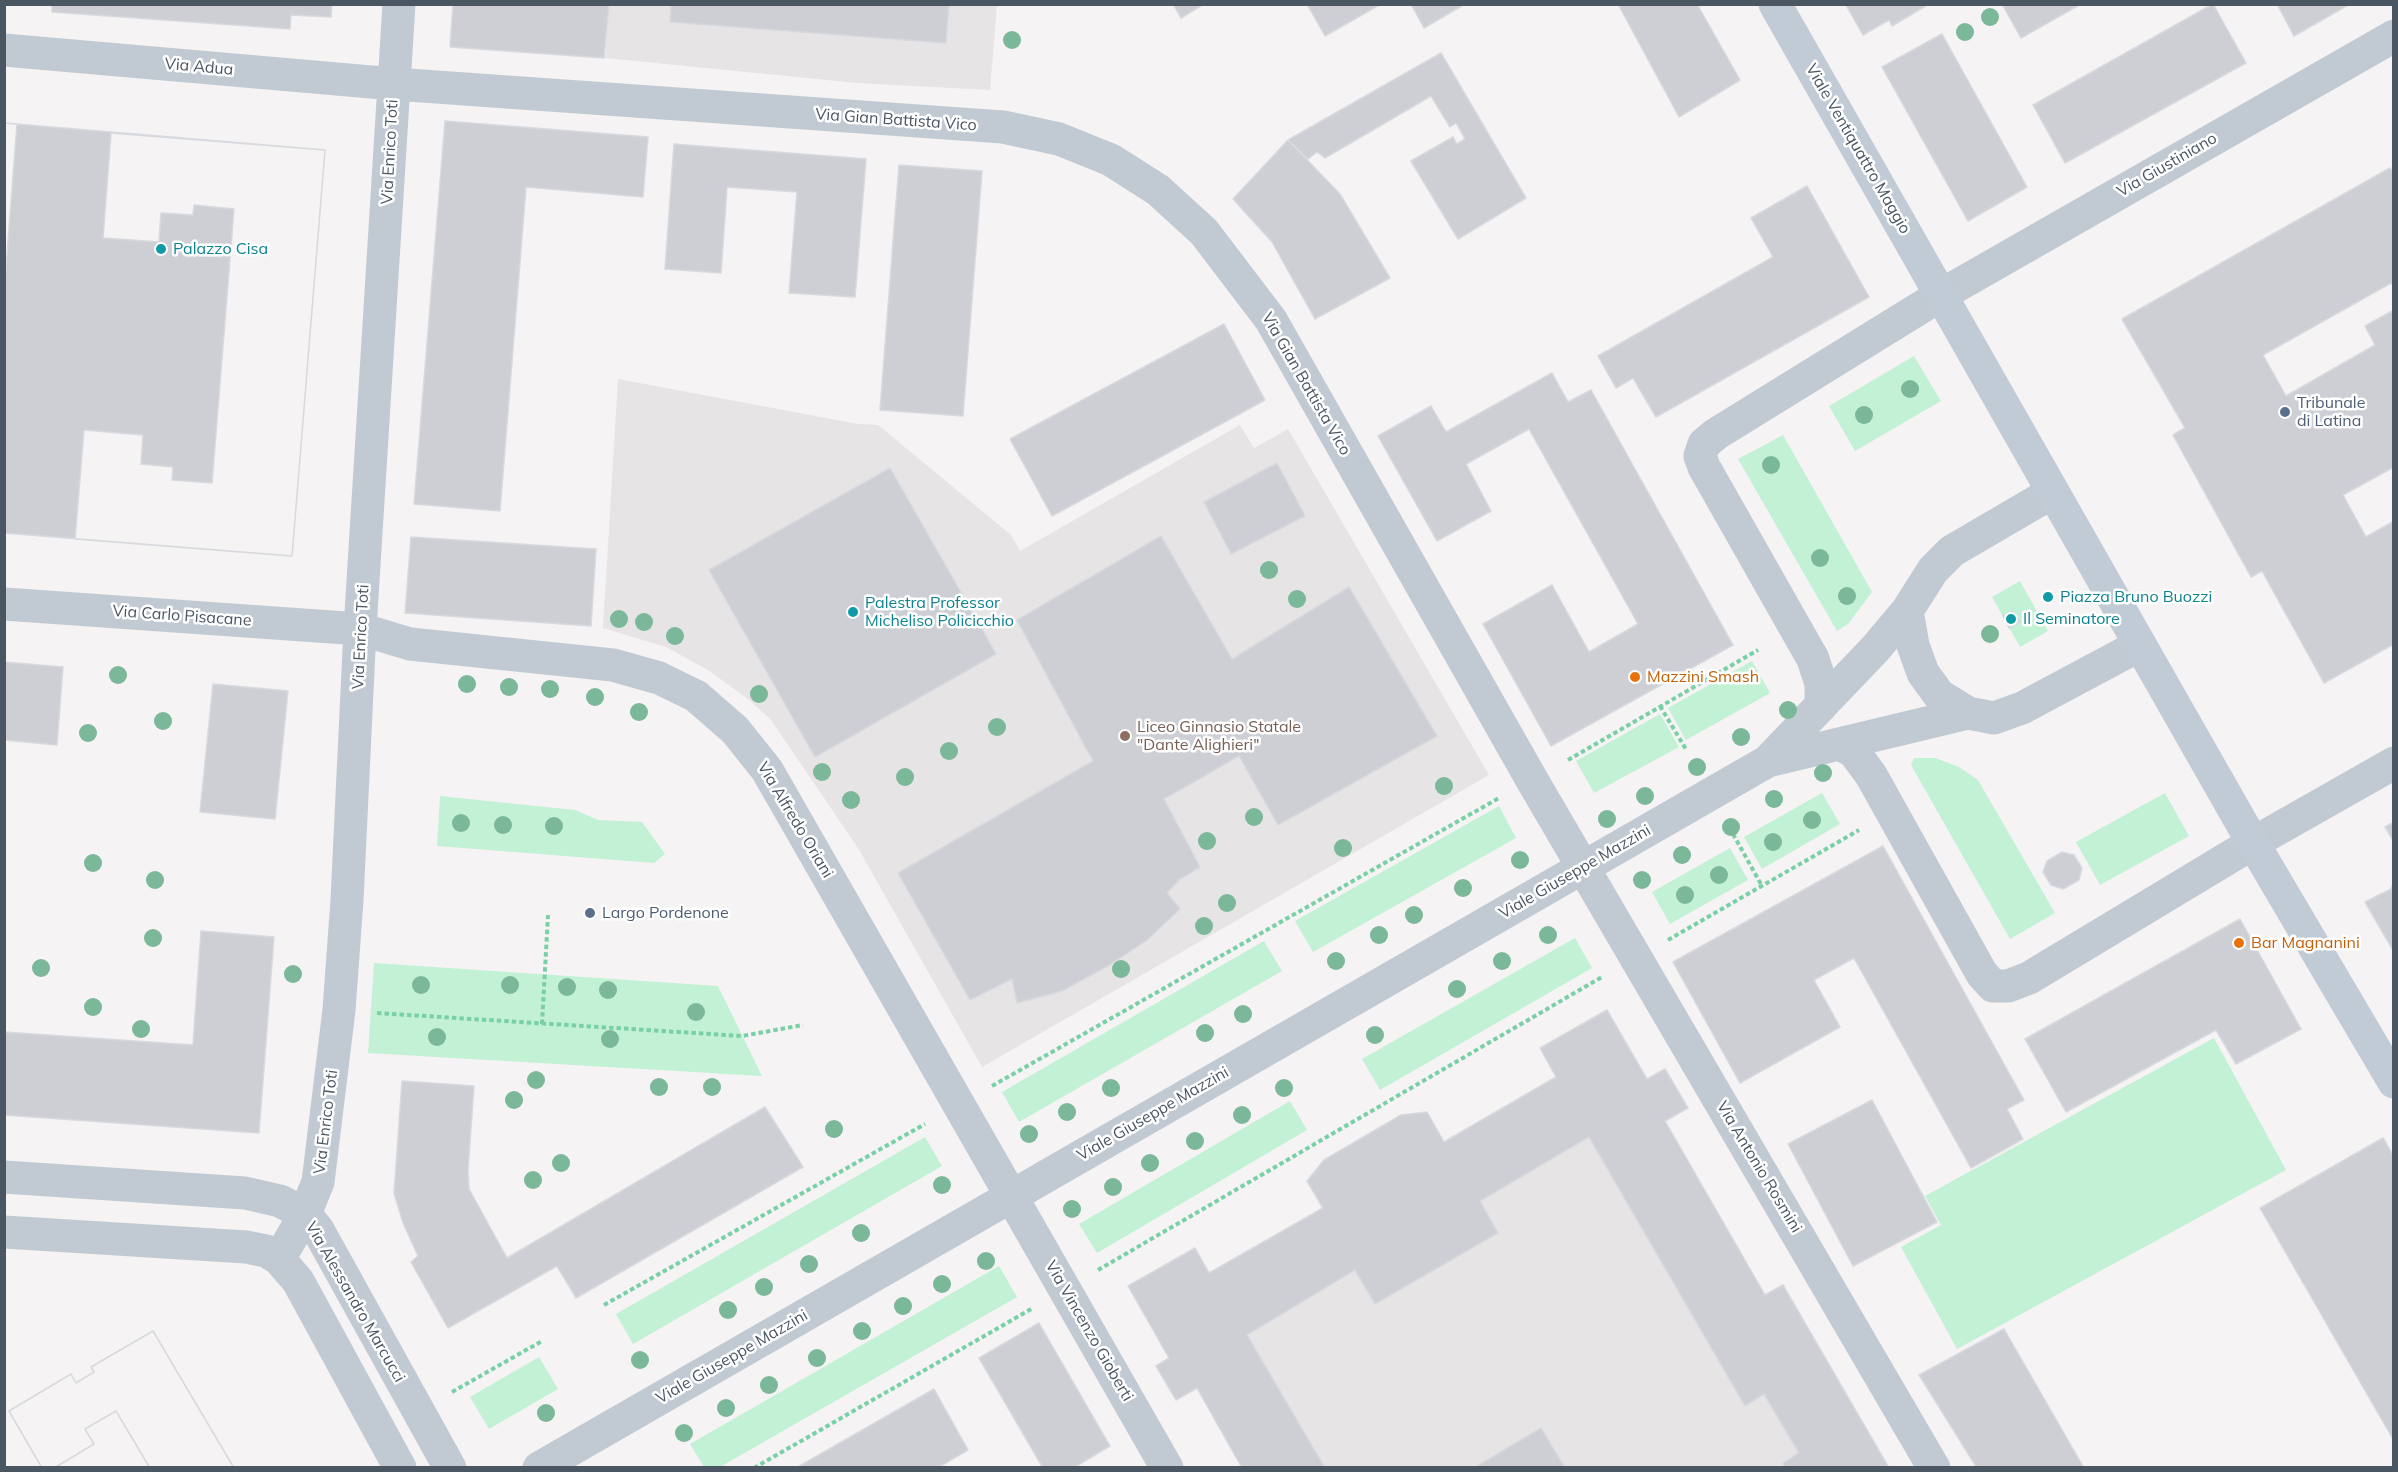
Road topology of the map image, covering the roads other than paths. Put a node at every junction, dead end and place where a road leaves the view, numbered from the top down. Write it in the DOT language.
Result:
graph roads {
  1 [pos="399,4"];
  2 [pos="1775,4"];
  3 [pos="2394,36"];
  4 [pos="4,50"];
  5 [pos="394,84"];
  6 [pos="1941,295"];
  7 [pos="2053,492"];
  8 [pos="4,604"];
  9 [pos="1907,611"];
  10 [pos="360,629"];
  11 [pos="2140,645"];
  12 [pos="1821,706"];
  13 [pos="1968,713"];
  14 [pos="1840,744"];
  15 [pos="1768,761"];
  16 [pos="2394,764"];
  17 [pos="2253,843"];
  18 [pos="1583,867"];
  19 [pos="2394,1082"];
  20 [pos="4,1177"];
  21 [pos="1012,1195"];
  22 [pos="304,1214"];
  23 [pos="4,1232"];
  24 [pos="279,1259"];
  25 [pos="400,1467"];
  26 [pos="450,1467"];
  27 [pos="539,1467"];
  28 [pos="1167,1467"];
  29 [pos="1934,1467"];
  1 -- 5 [label="street, Via Enrico Toti"];
  2 -- 6 [label="main road, Viale Ventiquattro Maggio"];
  3 -- 6 [label="street, Via Giustiniano"];
  4 -- 5 [label="street, Via Adua"];
  5 -- 10 [label="street, Via Enrico Toti"];
  5 -- 18 [label="street, Via Gian Battista Vico"];
  6 -- 7 [label="main road"];
  6 -- 12 [label="street"];
  7 -- 9 [label="street"];
  7 -- 11 [label="main road"];
  8 -- 10 [label="street, Via Carlo Pisacane"];
  9 -- 12 [label="street"];
  9 -- 13 [label="street"];
  10 -- 21 [label="street, Via Alfredo Oriani"];
  10 -- 22 [label="street, Via Enrico Toti"];
  11 -- 13 [label="street"];
  11 -- 17 [label="main road"];
  12 -- 15 [label="street, Viale Giuseppe Mazzini"];
  13 -- 14 [label="street"];
  14 -- 15 [label="street, Viale Giuseppe Mazzini"];
  14 -- 17 [label="street"];
  15 -- 18 [label="street, Viale Giuseppe Mazzini"];
  16 -- 17 [label="street"];
  17 -- 19 [label="main road"];
  18 -- 21 [label="street, Viale Giuseppe Mazzini"];
  18 -- 29 [label="street, Via Antonio Rosmini"];
  20 -- 22 [label="street, Via Alessandro Marcucci"];
  21 -- 27 [label="street, Viale Giuseppe Mazzini"];
  21 -- 28 [label="street, Via Vincenzo Gioberti"];
  22 -- 24 [label="street, Via Enrico Toti"];
  22 -- 26 [label="street, Via Alessandro Marcucci"];
  23 -- 24 [label="street"];
  24 -- 25 [label="street"];
}
